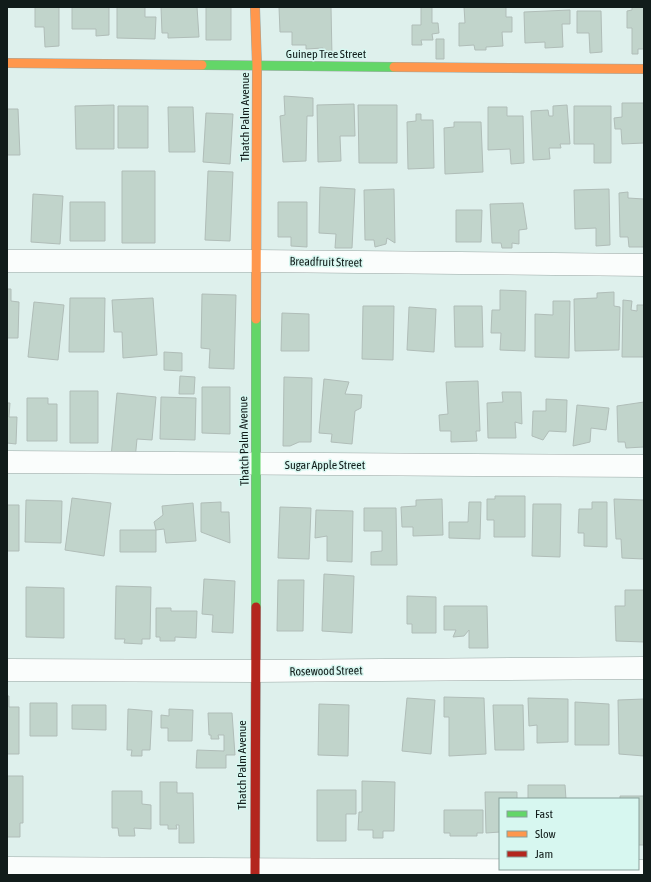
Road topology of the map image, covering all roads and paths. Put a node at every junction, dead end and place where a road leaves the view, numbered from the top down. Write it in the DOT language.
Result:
graph roads {
  1 [pos="255,7"];
  2 [pos="7,63"];
  3 [pos="258,66"];
  4 [pos="644,69"];
  5 [pos="7,261"];
  6 [pos="256,261"];
  7 [pos="644,265"];
  8 [pos="7,462"];
  9 [pos="257,465"];
  10 [pos="644,466"];
  11 [pos="644,668"];
  12 [pos="7,670"];
  13 [pos="254,671"];
  14 [pos="7,868"];
  15 [pos="644,871"];
  16 [pos="255,872"];
  1 -- 3 [label="street, Thatch Palm Avenue"];
  2 -- 3 [label="street, Guinep Tree Street"];
  3 -- 4 [label="street, Guinep Tree Street"];
  3 -- 6 [label="street, Thatch Palm Avenue"];
  5 -- 6 [label="street, Breadfruit Street"];
  6 -- 7 [label="street, Breadfruit Street"];
  6 -- 9 [label="street, Thatch Palm Avenue"];
  8 -- 9 [label="street, Sugar Apple Street"];
  9 -- 10 [label="street, Sugar Apple Street"];
  9 -- 13 [label="street, Thatch Palm Avenue"];
  11 -- 13 [label="street, Rosewood Street"];
  12 -- 13 [label="street, Rosewood Street"];
  13 -- 16 [label="street, Thatch Palm Avenue"];
  14 -- 16 [label="street"];
  15 -- 16 [label="street"];
}
